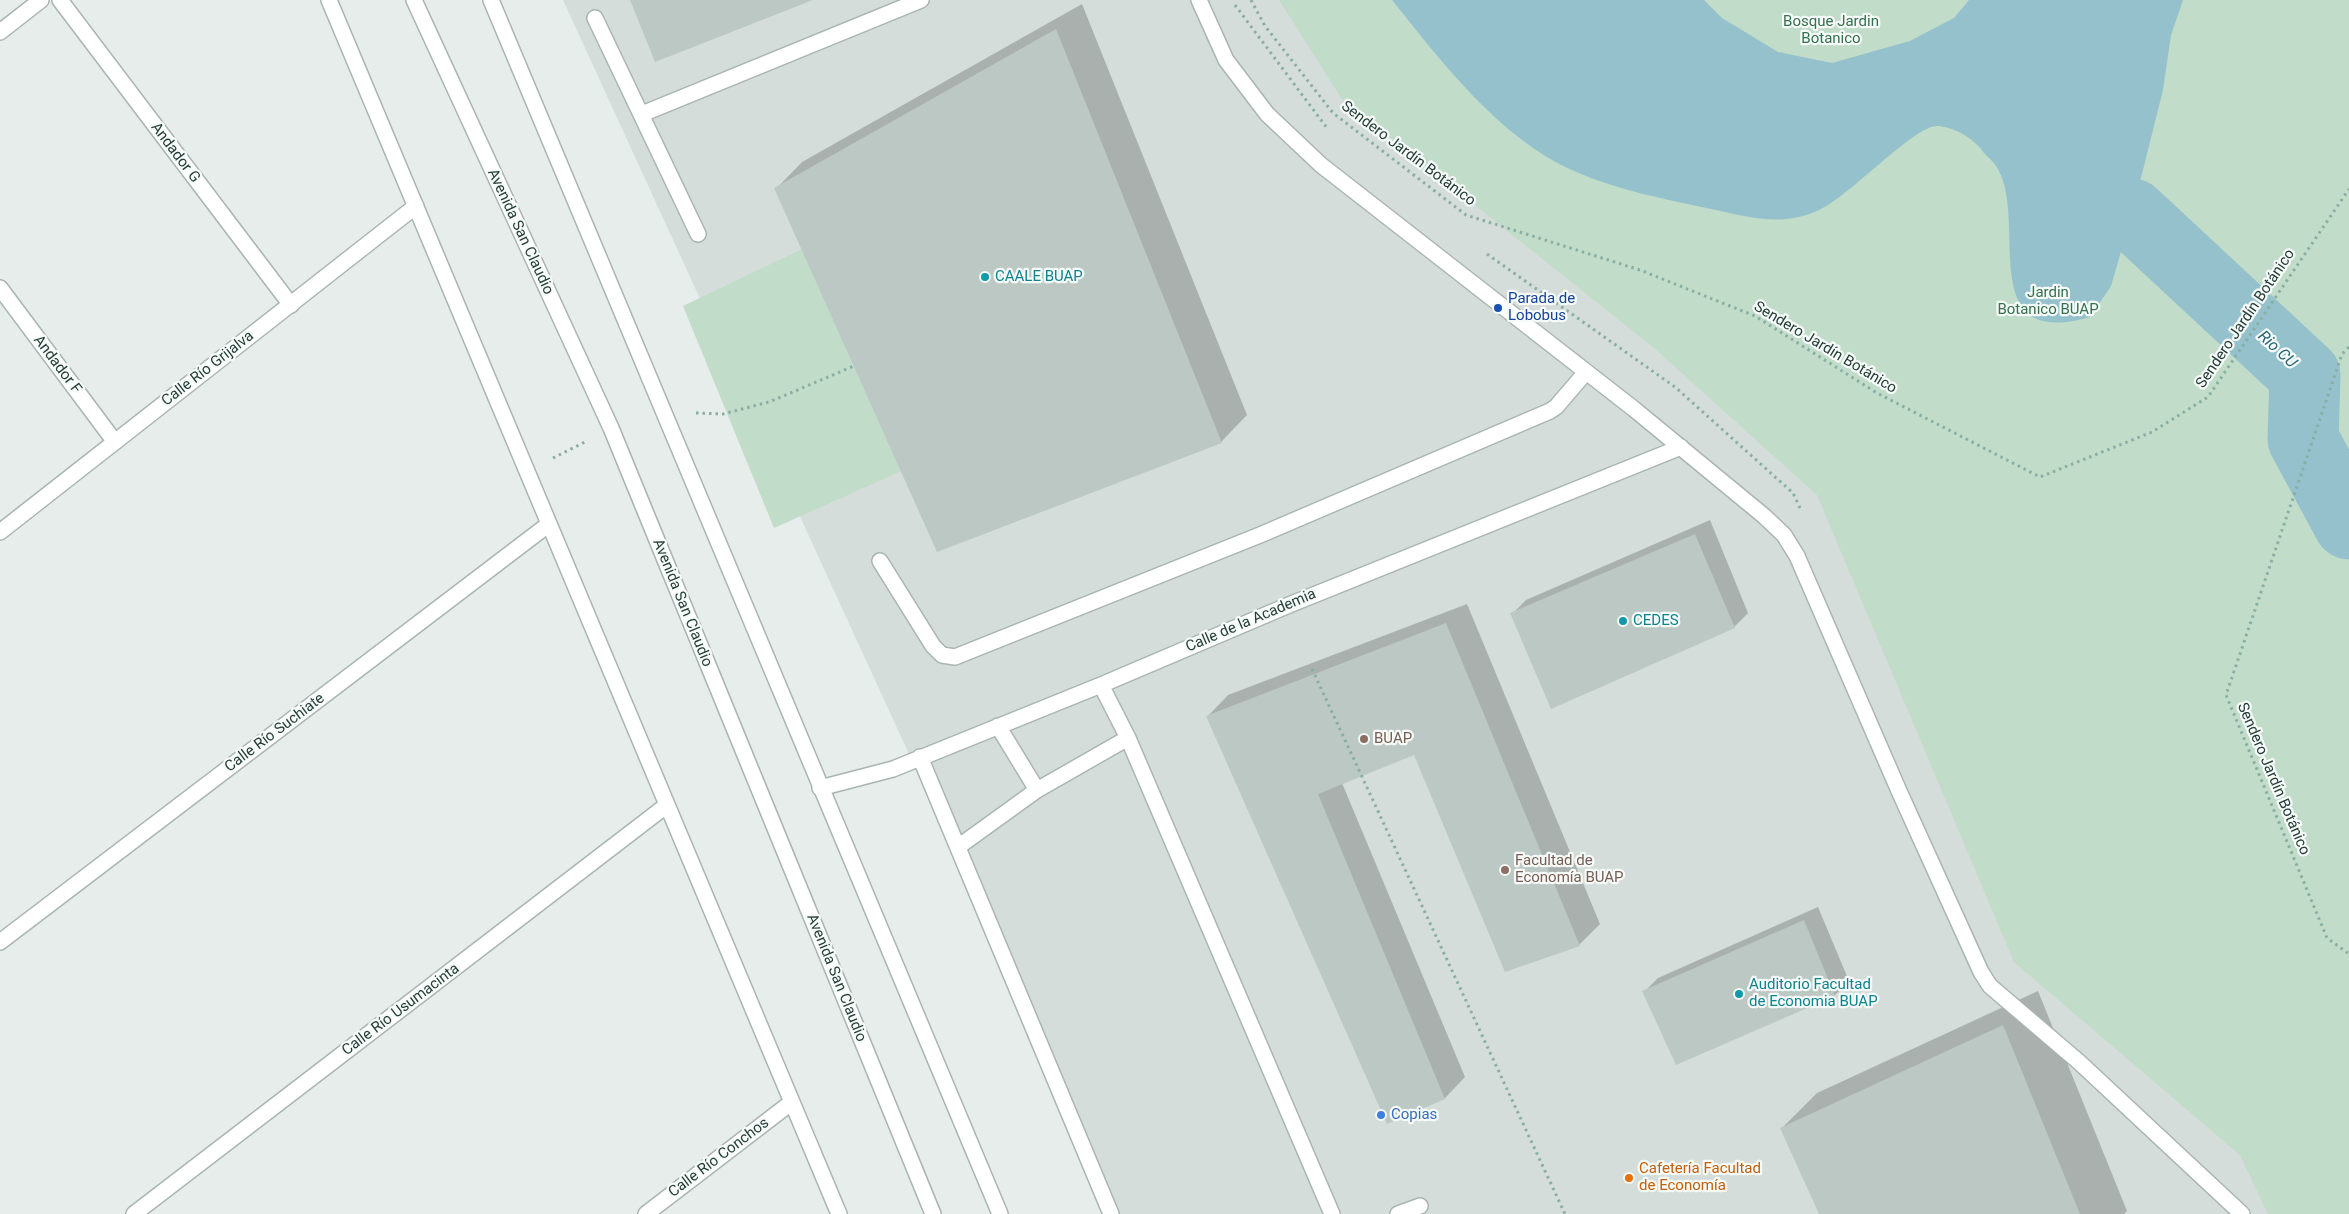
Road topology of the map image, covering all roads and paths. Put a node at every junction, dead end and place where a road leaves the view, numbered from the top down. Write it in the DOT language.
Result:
graph roads {
  1 [pos="41,0"];
  2 [pos="60,0"];
  3 [pos="330,0"];
  4 [pos="414,0"];
  5 [pos="491,0"];
  6 [pos="921,0"];
  7 [pos="1198,0"];
  8 [pos="1233,0"];
  9 [pos="1251,0"];
  10 [pos="595,18"];
  11 [pos="0,32"];
  12 [pos="642,114"];
  13 [pos="1329,131"];
  14 [pos="2349,189"];
  15 [pos="416,206"];
  16 [pos="698,234"];
  17 [pos="1483,252"];
  18 [pos="0,288"];
  19 [pos="291,305"];
  20 [pos="2349,347"];
  21 [pos="1586,372"];
  22 [pos="115,442"];
  23 [pos="1681,448"];
  24 [pos="1801,511"];
  25 [pos="549,524"];
  26 [pos="0,532"];
  27 [pos="880,561"];
  28 [pos="1312,670"];
  29 [pos="1101,685"];
  30 [pos="998,726"];
  31 [pos="1128,738"];
  32 [pos="920,757"];
  33 [pos="820,788"];
  34 [pos="1037,790"];
  35 [pos="667,805"];
  36 [pos="958,847"];
  37 [pos="0,942"];
  38 [pos="2349,954"];
  39 [pos="792,1102"];
  40 [pos="1420,1206"];
  41 [pos="134,1214"];
  42 [pos="646,1214"];
  43 [pos="839,1214"];
  44 [pos="932,1214"];
  45 [pos="1000,1214"];
  46 [pos="1111,1214"];
  47 [pos="1332,1214"];
  48 [pos="1398,1214"];
  49 [pos="1565,1214"];
  50 [pos="2242,1214"];
  1 -- 11 [label="street"];
  2 -- 19 [label="street, Andador G"];
  3 -- 15 [label="street"];
  4 -- 44 [label="street, Avenida San Claudio"];
  5 -- 33 [label="street"];
  6 -- 12 [label="street"];
  7 -- 21 [label="street"];
  8 -- 13 [label="path"];
  9 -- 14 [label="path, Sendero Jardín Botánico"];
  10 -- 12 [label="street"];
  12 -- 16 [label="street"];
  15 -- 19 [label="street, Calle Río Grijalva"];
  15 -- 25 [label="street"];
  17 -- 24 [label="path"];
  18 -- 22 [label="street, Andador F"];
  19 -- 22 [label="street, Calle Río Grijalva"];
  20 -- 38 [label="path, Sendero Jardín Botánico"];
  21 -- 23 [label="street"];
  21 -- 27 [label="street"];
  22 -- 26 [label="street, Calle Río Grijalva"];
  23 -- 29 [label="street, Calle de la Academia"];
  23 -- 50 [label="street"];
  25 -- 35 [label="street"];
  25 -- 37 [label="street, Calle Río Suchiate"];
  28 -- 49 [label="path"];
  29 -- 30 [label="street, Calle de la Academia"];
  29 -- 31 [label="street"];
  30 -- 32 [label="street, Calle de la Academia"];
  30 -- 34 [label="street"];
  31 -- 34 [label="street"];
  31 -- 47 [label="street"];
  32 -- 33 [label="street, Calle de la Academia"];
  32 -- 36 [label="street"];
  33 -- 45 [label="street"];
  34 -- 36 [label="street"];
  35 -- 39 [label="street"];
  35 -- 41 [label="street, Calle Río Usumacinta"];
  36 -- 46 [label="street"];
  39 -- 42 [label="street, Calle Río Conchos"];
  39 -- 43 [label="street"];
  40 -- 48 [label="street"];
}
